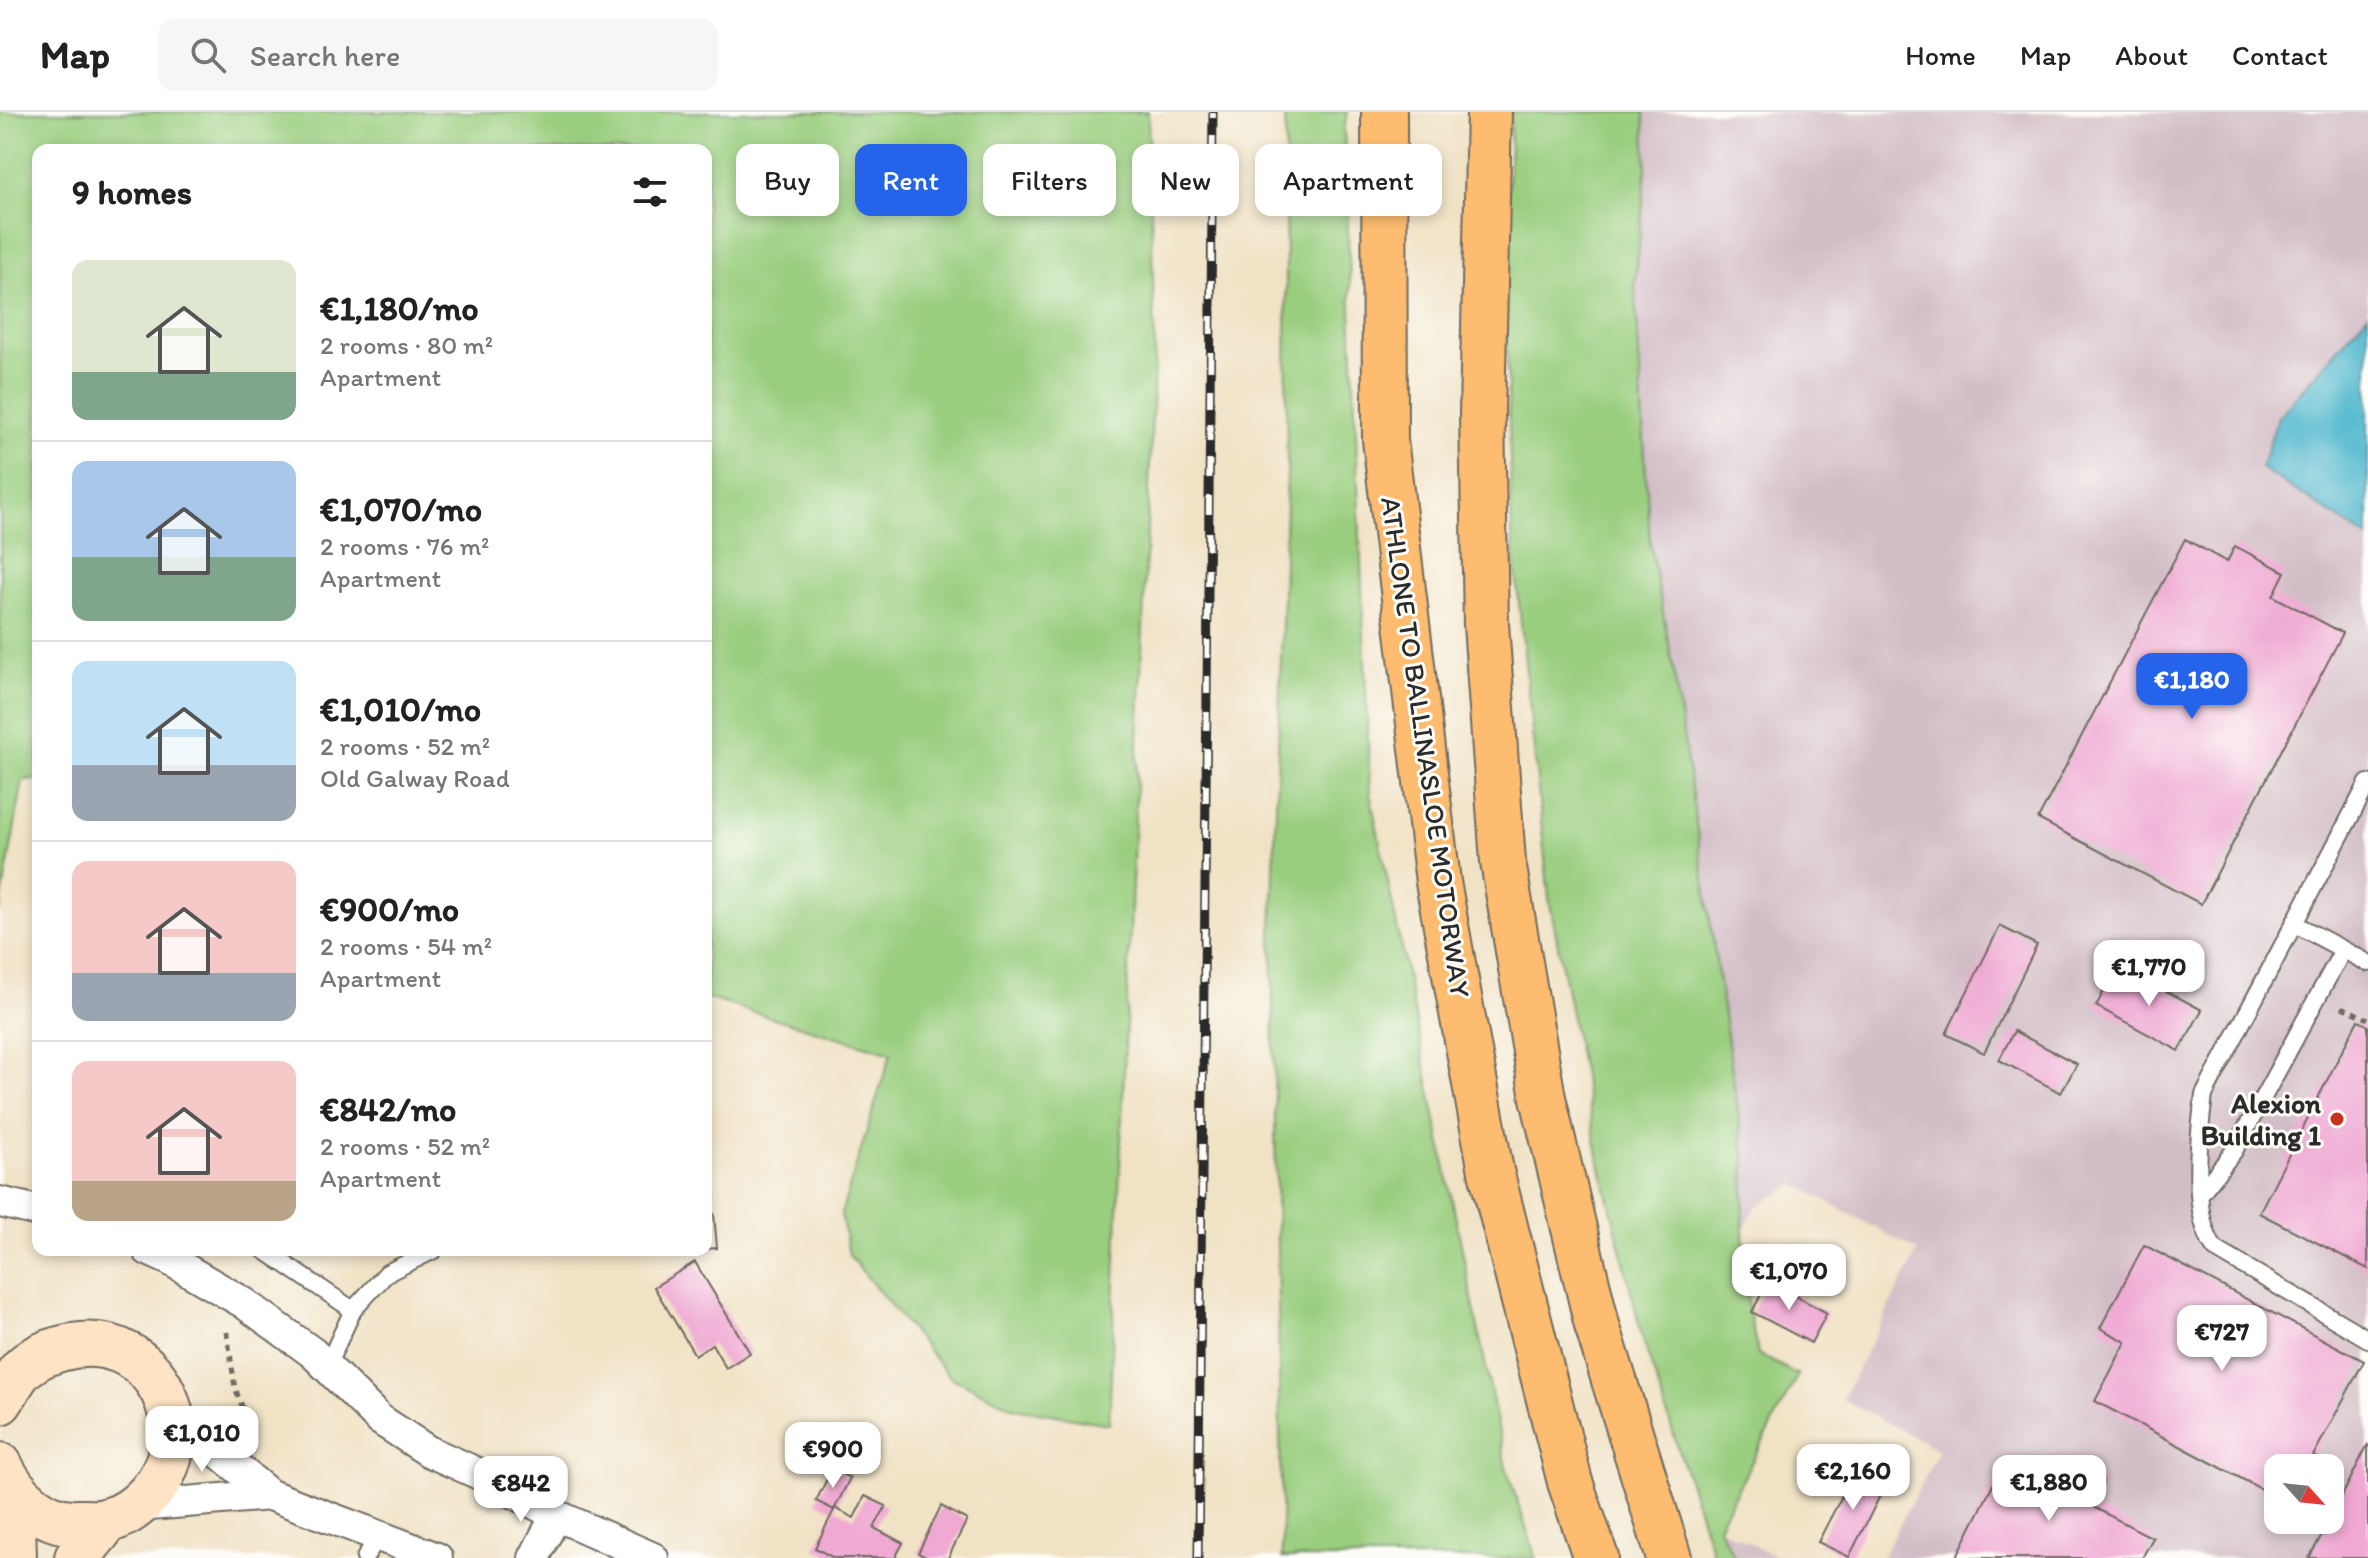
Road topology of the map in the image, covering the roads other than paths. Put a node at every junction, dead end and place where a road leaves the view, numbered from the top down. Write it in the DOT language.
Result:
graph roads {
  1 [pos="1384,112"];
  2 [pos="1489,112"];
  3 [pos="2368,783"];
  4 [pos="2295,924"];
  5 [pos="2343,950"];
  6 [pos="2368,963"];
  7 [pos="2200,1194"];
  8 [pos="0,1202"];
  9 [pos="32,1210"];
  10 [pos="161,1256"];
  11 [pos="273,1256"];
  12 [pos="422,1256"];
  13 [pos="353,1310"];
  14 [pos="2368,1339"];
  15 [pos="20,1354"];
  16 [pos="327,1366"];
  17 [pos="0,1402"];
  18 [pos="172,1414"];
  19 [pos="3,1472"];
  20 [pos="270,1495"];
  21 [pos="123,1513"];
  22 [pos="556,1515"];
  23 [pos="372,1547"];
  24 [pos="14,1558"];
  25 [pos="77,1558"];
  26 [pos="437,1558"];
  27 [pos="534,1558"];
  28 [pos="653,1558"];
  29 [pos="1596,1558"];
  30 [pos="1669,1558"];
  1 -- 29 [label="highway, ATHLONE TO BALLINASLOE MOTORWAY"];
  2 -- 30 [label="highway"];
  3 -- 4 [label="lane"];
  4 -- 5 [label="lane"];
  4 -- 7 [label="lane"];
  5 -- 6 [label="lane"];
  5 -- 7 [label="lane"];
  7 -- 14 [label="lane"];
  8 -- 9 [label="street"];
  10 -- 16 [label="street"];
  11 -- 13 [label="lane"];
  12 -- 13 [label="lane"];
  13 -- 16 [label="lane"];
  15 -- 17 [label="main road"];
  15 -- 18 [label="main road"];
  16 -- 22 [label="street"];
  18 -- 20 [label="street"];
  18 -- 21 [label="main road"];
  19 -- 21 [label="main road"];
  19 -- 24 [label="main road"];
  20 -- 21 [label="street"];
  20 -- 23 [label="street"];
  21 -- 25 [label="main road"];
  22 -- 27 [label="street"];
  22 -- 28 [label="street"];
  23 -- 26 [label="street"];
}
